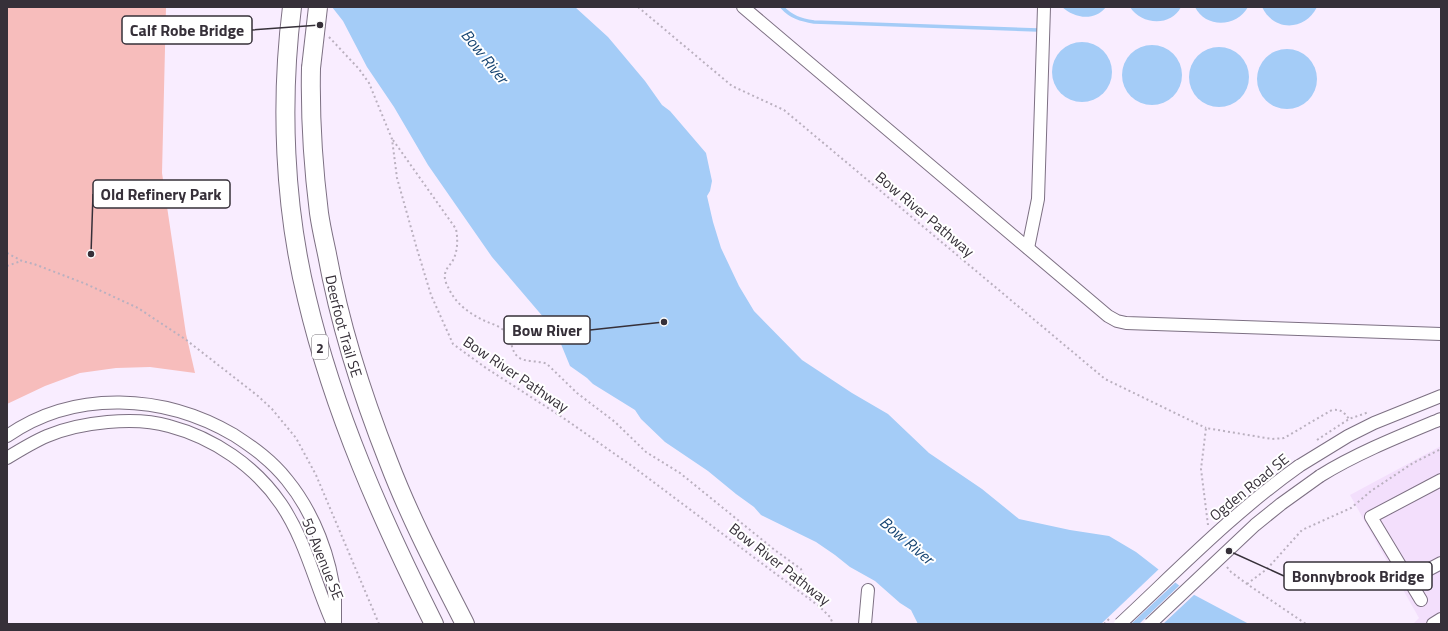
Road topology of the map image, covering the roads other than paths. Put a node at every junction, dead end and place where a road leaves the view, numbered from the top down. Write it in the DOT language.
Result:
graph roads {
  1 [pos="292,7"];
  2 [pos="318,7"];
  3 [pos="743,7"];
  4 [pos="1044,7"];
  5 [pos="1028,248"];
  6 [pos="1441,334"];
  7 [pos="1441,396"];
  8 [pos="1441,419"];
  9 [pos="7,436"];
  10 [pos="7,458"];
  11 [pos="1441,480"];
  12 [pos="1441,563"];
  13 [pos="1409,580"];
  14 [pos="868,590"];
  15 [pos="1421,600"];
  16 [pos="1441,619"];
  17 [pos="334,624"];
  18 [pos="434,624"];
  19 [pos="464,624"];
  20 [pos="865,624"];
  21 [pos="1120,624"];
  22 [pos="1150,624"];
  23 [pos="1433,624"];
  1 -- 18 [label="highway, Deerfoot Trail SE / 2"];
  2 -- 19 [label="highway, Deerfoot Trail SE / 2, bridge"];
  3 -- 5 [label="street"];
  4 -- 5 [label="street"];
  5 -- 6 [label="street"];
  7 -- 21 [label="street, Ogden Road SE, bridge"];
  8 -- 22 [label="street, bridge"];
  9 -- 17 [label="street, 50 Avenue SE"];
  10 -- 17 [label="street, 50 Avenue SE"];
  11 -- 13 [label="street"];
  12 -- 13 [label="street"];
  13 -- 15 [label="street"];
  14 -- 20 [label="street"];
  16 -- 23 [label="street"];
}
